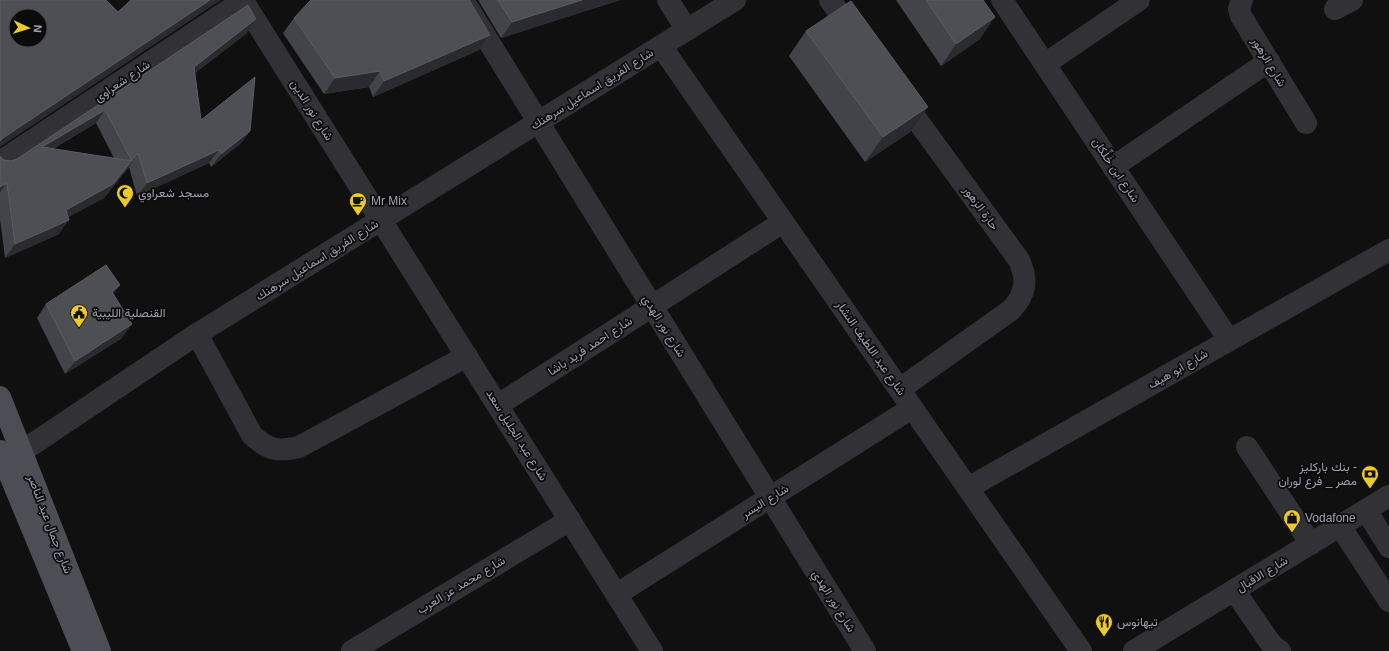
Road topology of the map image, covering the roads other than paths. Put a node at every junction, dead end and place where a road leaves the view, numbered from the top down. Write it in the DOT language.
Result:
graph roads {
  1 [pos="244,0"];
  2 [pos="463,0"];
  3 [pos="668,0"];
  4 [pos="735,0"];
  5 [pos="830,0"];
  6 [pos="1002,0"];
  7 [pos="1139,0"];
  8 [pos="1242,0"];
  9 [pos="687,30"];
  10 [pos="661,46"];
  11 [pos="867,52"];
  12 [pos="1269,62"];
  13 [pos="1045,64"];
  14 [pos="890,84"];
  15 [pos="538,122"];
  16 [pos="1306,123"];
  17 [pos="0,162"];
  18 [pos="1113,167"];
  19 [pos="381,220"];
  20 [pos="784,222"];
  21 [pos="1389,250"];
  22 [pos="652,307"];
  23 [pos="197,334"];
  24 [pos="1229,340"];
  25 [pos="466,356"];
  26 [pos="900,389"];
  27 [pos="0,397"];
  28 [pos="498,405"];
  29 [pos="912,408"];
  30 [pos="1247,447"];
  31 [pos="7,458"];
  32 [pos="968,488"];
  33 [pos="1389,496"];
  34 [pos="770,498"];
  35 [pos="1366,510"];
  36 [pos="570,520"];
  37 [pos="1340,526"];
  38 [pos="1311,544"];
  39 [pos="1389,547"];
  40 [pos="1234,590"];
  41 [pos="617,594"];
  42 [pos="1389,601"];
  43 [pos="83,651"];
  44 [pos="100,651"];
  45 [pos="352,651"];
  46 [pos="652,651"];
  47 [pos="865,651"];
  48 [pos="1081,651"];
  49 [pos="1134,651"];
  50 [pos="1280,651"];
  1 -- 17 [label="street, شارع شعراوى"];
  1 -- 19 [label="street, شارع نور الدين"];
  2 -- 15 [label="street, شارع نور الهدي"];
  3 -- 9 [label="street"];
  4 -- 9 [label="street, شارع الفريق اسماعيل سرهنك"];
  5 -- 11 [label="street"];
  6 -- 13 [label="street, شارع ابن خَلِّكان"];
  7 -- 13 [label="street"];
  8 -- 12 [label="street, شارع الزهور"];
  9 -- 10 [label="street, شارع الفريق اسماعيل سرهنك"];
  10 -- 15 [label="street, شارع الفريق اسماعيل سرهنك"];
  10 -- 20 [label="street, شارع عبد اللطيف النشار"];
  12 -- 16 [label="street, شارع الزهور"];
  12 -- 18 [label="street"];
  13 -- 18 [label="street, شارع ابن خَلِّكان"];
  14 -- 26 [label="street, حارة الزهور"];
  15 -- 19 [label="street, شارع الفريق اسماعيل سرهنك"];
  15 -- 22 [label="street, شارع نور الهدي"];
  18 -- 24 [label="street, شارع ابن خَلِّكان"];
  19 -- 23 [label="street, شارع الفريق اسماعيل سرهنك"];
  19 -- 25 [label="street, شارع عبد الجليل سعد"];
  20 -- 22 [label="street, شارع احمد فريد باشا"];
  20 -- 26 [label="street, شارع عبد اللطيف النشار"];
  21 -- 24 [label="street, شارع ابو هيف"];
  22 -- 28 [label="street, شارع احمد فريد باشا"];
  22 -- 34 [label="street, شارع نور الهدي"];
  23 -- 25 [label="street"];
  23 -- 31 [label="street, شارع الفريق اسماعيل سرهنك"];
  24 -- 32 [label="street, شارع ابو هيف"];
  25 -- 28 [label="street, شارع عبد الجليل سعد"];
  26 -- 29 [label="street, شارع عبد اللطيف النشار"];
  27 -- 31 [label="main road, شارع جمال عبد الناصر"];
  28 -- 36 [label="street, شارع عبد الجليل سعد"];
  29 -- 32 [label="street, شارع عبد اللطيف النشار"];
  29 -- 34 [label="street, شارع اليسر"];
  30 -- 38 [label="street"];
  31 -- 43 [label="main road, شارع جمال عبد الناصر"];
  31 -- 44 [label="main road, شارع جمال عبد الناصر"];
  32 -- 48 [label="street, شارع عبد اللطيف النشار"];
  33 -- 35 [label="street, شارع الاقبال"];
  34 -- 41 [label="street, شارع اليسر"];
  34 -- 47 [label="street, شارع نور الهدي"];
  35 -- 37 [label="street, شارع الاقبال"];
  35 -- 39 [label="street"];
  36 -- 41 [label="street, شارع عبد الجليل سعد"];
  36 -- 45 [label="street, شارع محمد عز العرب"];
  37 -- 38 [label="street, شارع الاقبال"];
  37 -- 42 [label="street"];
  38 -- 40 [label="street, شارع الاقبال"];
  40 -- 49 [label="street, شارع الاقبال"];
  40 -- 50 [label="street"];
  41 -- 46 [label="street, شارع عبد الجليل سعد"];
}
